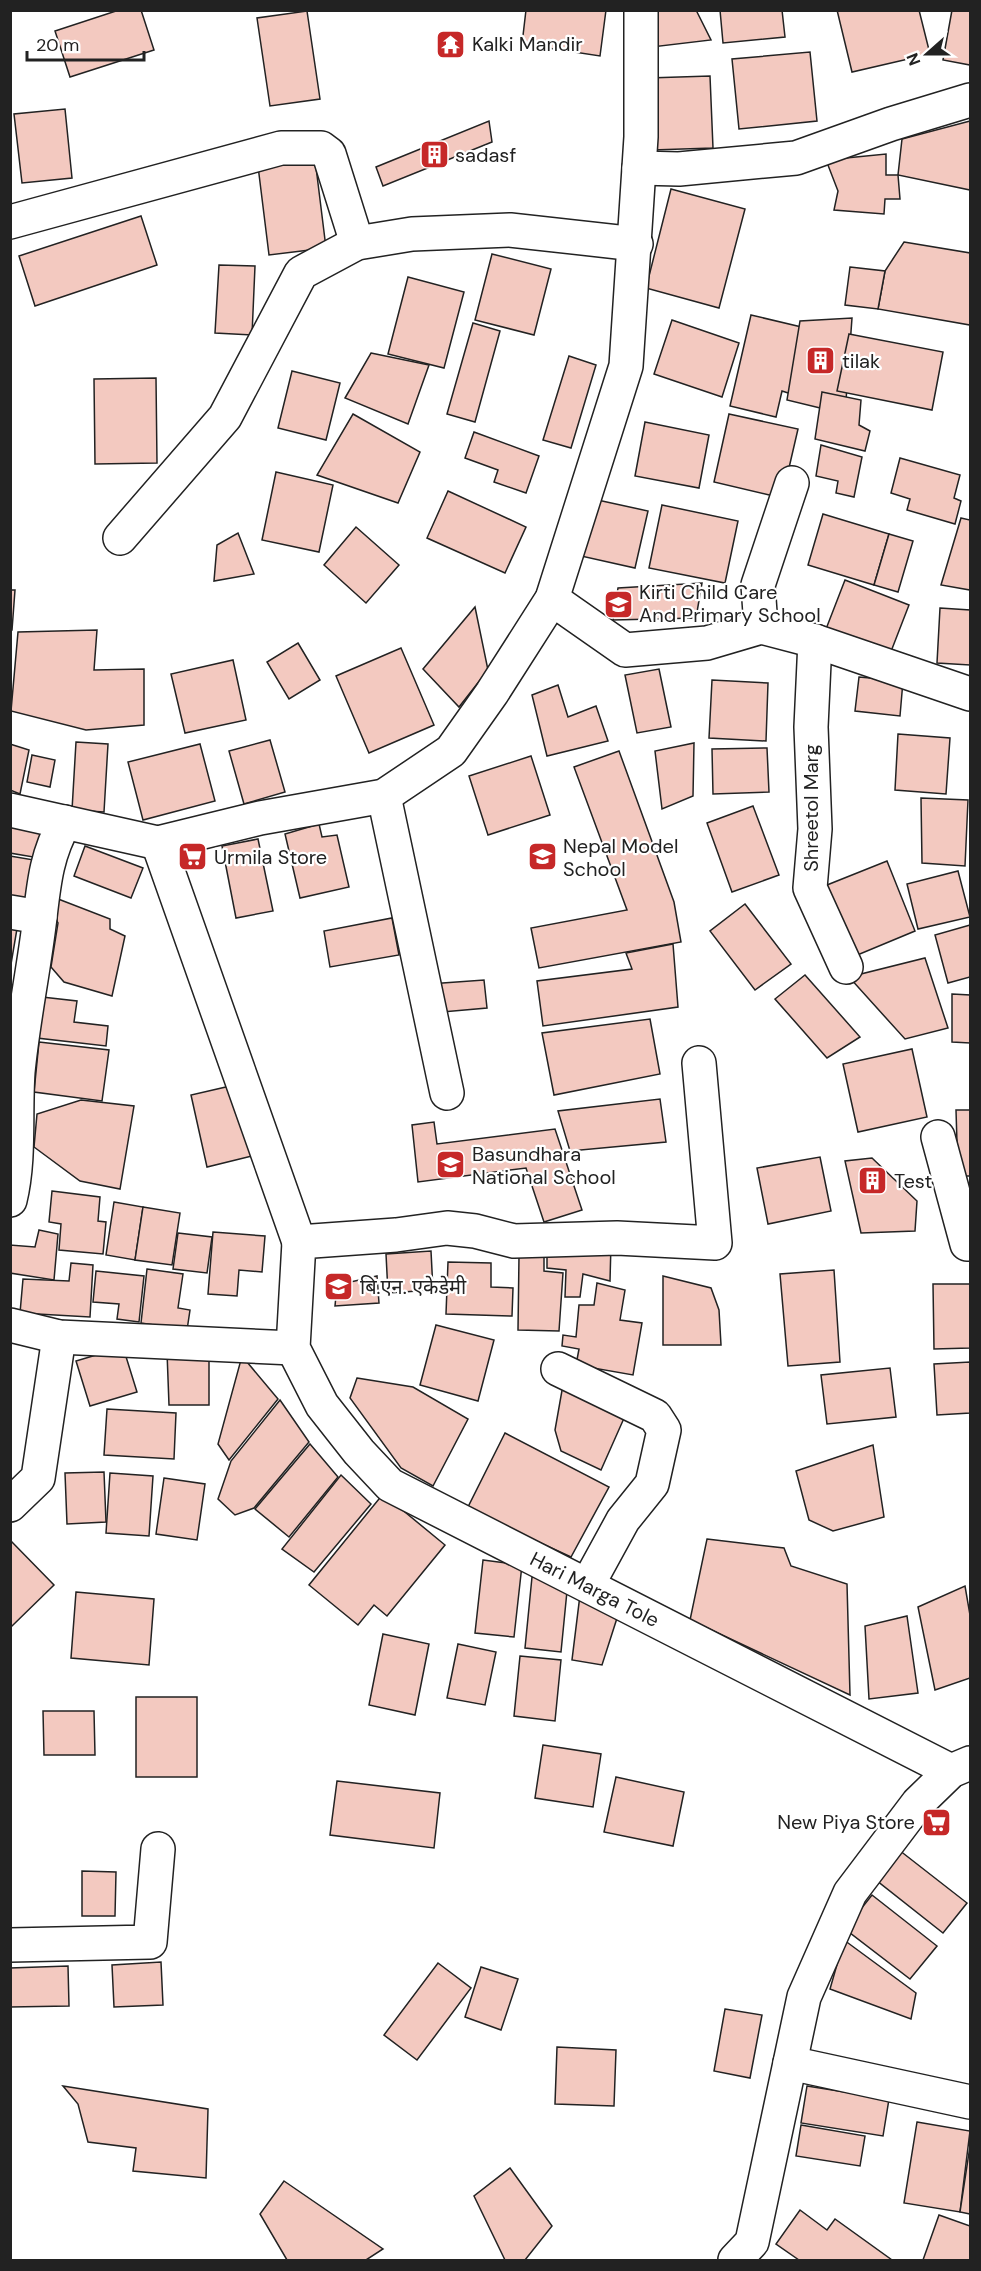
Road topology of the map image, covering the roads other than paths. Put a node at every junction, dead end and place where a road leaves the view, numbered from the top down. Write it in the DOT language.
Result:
graph roads {
  1 [pos="641,10"];
  2 [pos="970,100"];
  3 [pos="639,168"];
  4 [pos="12,218"];
  5 [pos="357,243"];
  6 [pos="636,244"];
  7 [pos="792,483"];
  8 [pos="120,538"];
  9 [pos="552,598"];
  10 [pos="761,627"];
  11 [pos="815,641"];
  12 [pos="970,694"];
  13 [pos="384,796"];
  14 [pos="10,810"];
  15 [pos="65,822"];
  16 [pos="158,843"];
  17 [pos="25,915"];
  18 [pos="846,967"];
  19 [pos="699,1063"];
  20 [pos="447,1093"];
  21 [pos="938,1137"];
  22 [pos="10,1200"];
  23 [pos="299,1242"];
  24 [pos="970,1244"];
  25 [pos="10,1325"];
  26 [pos="59,1337"];
  27 [pos="293,1348"];
  28 [pos="558,1369"];
  29 [pos="10,1506"];
  30 [pos="588,1584"];
  31 [pos="961,1767"];
  32 [pos="158,1849"];
  33 [pos="10,1945"];
  34 [pos="790,2063"];
  35 [pos="970,2102"];
  36 [pos="735,2260"];
  1 -- 3 [label="street"];
  2 -- 3 [label="street"];
  3 -- 6 [label="street"];
  4 -- 5 [label="street"];
  5 -- 6 [label="street"];
  5 -- 8 [label="street"];
  6 -- 9 [label="street"];
  7 -- 10 [label="street"];
  9 -- 10 [label="street"];
  9 -- 13 [label="street"];
  10 -- 11 [label="street"];
  11 -- 12 [label="street"];
  11 -- 18 [label="street, Shreetol Marg"];
  13 -- 16 [label="street"];
  13 -- 20 [label="street"];
  14 -- 15 [label="street"];
  15 -- 16 [label="street"];
  15 -- 17 [label="street"];
  16 -- 23 [label="street"];
  17 -- 22 [label="street"];
  19 -- 23 [label="street"];
  21 -- 24 [label="street"];
  23 -- 27 [label="street"];
  25 -- 26 [label="street"];
  26 -- 27 [label="street"];
  26 -- 29 [label="street"];
  27 -- 30 [label="street, Hari Marga Tole"];
  28 -- 30 [label="street"];
  30 -- 31 [label="street, Hari Marga Tole"];
  31 -- 34 [label="street"];
  32 -- 33 [label="street"];
  34 -- 35 [label="street"];
  34 -- 36 [label="street"];
}
